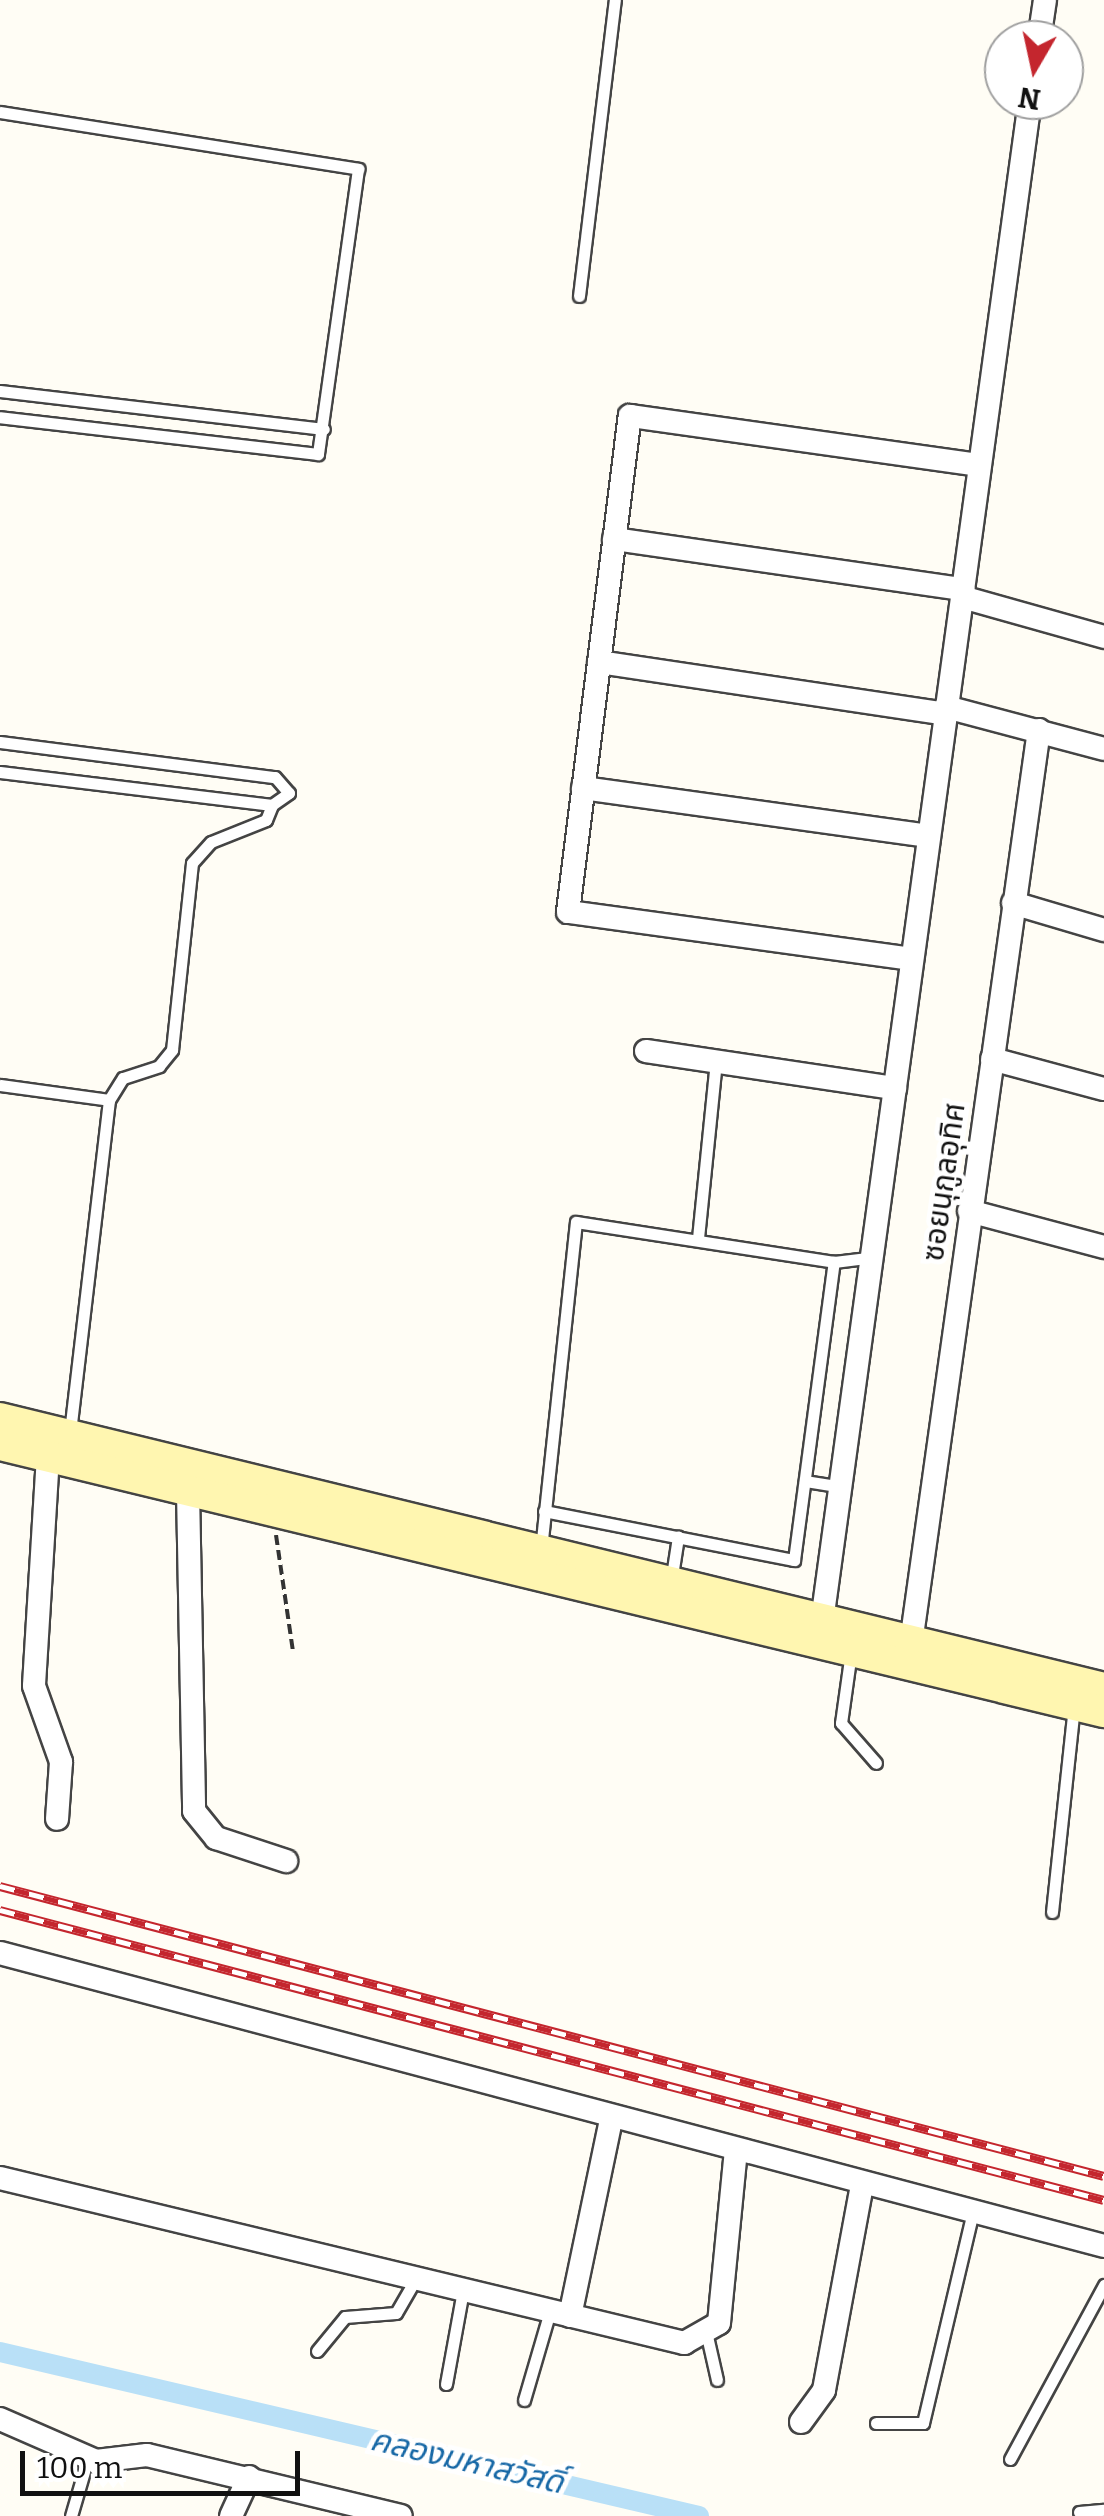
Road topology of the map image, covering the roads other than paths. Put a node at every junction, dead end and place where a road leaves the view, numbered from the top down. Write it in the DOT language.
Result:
graph roads {
  1 [pos="615,0"];
  2 [pos="0,112"];
  3 [pos="1027,120"];
  4 [pos="580,296"];
  5 [pos="0,391"];
  6 [pos="0,417"];
  7 [pos="324,430"];
  8 [pos="980,465"];
  9 [pos="614,540"];
  10 [pos="963,593"];
  11 [pos="1104,637"];
  12 [pos="599,662"];
  13 [pos="946,710"];
  14 [pos="1039,730"];
  15 [pos="0,742"];
  16 [pos="1104,748"];
  17 [pos="0,772"];
  18 [pos="583,788"];
  19 [pos="272,805"];
  20 [pos="929,836"];
  21 [pos="1013,903"];
  22 [pos="1104,930"];
  23 [pos="912,959"];
  24 [pos="646,1051"];
  25 [pos="992,1059"];
  26 [pos="716,1062"];
  27 [pos="0,1085"];
  28 [pos="895,1088"];
  29 [pos="1104,1088"];
  30 [pos="109,1100"];
  31 [pos="969,1211"];
  32 [pos="698,1238"];
  33 [pos="1104,1247"];
  34 [pos="872,1257"];
  35 [pos="834,1262"];
  36 [pos="0,1418"];
  37 [pos="70,1434"];
  38 [pos="0,1445"];
  39 [pos="48,1456"];
  40 [pos="805,1481"];
  41 [pos="842,1487"];
  42 [pos="188,1490"];
  43 [pos="544,1511"];
  44 [pos="678,1537"];
  45 [pos="540,1554"];
  46 [pos="670,1585"];
  47 [pos="819,1632"];
  48 [pos="911,1643"];
  49 [pos="852,1652"];
  50 [pos="1104,1687"];
  51 [pos="1074,1705"];
  52 [pos="1104,1712"];
  53 [pos="876,1763"];
  54 [pos="57,1819"];
  55 [pos="286,1861"];
  56 [pos="1052,1912"];
  57 [pos="3,1956"];
  58 [pos="611,2119"];
  59 [pos="736,2151"];
  60 [pos="0,2178"];
  61 [pos="862,2184"];
  62 [pos="973,2212"];
  63 [pos="1104,2246"];
  64 [pos="416,2279"];
  65 [pos="1104,2285"];
  66 [pos="463,2290"];
  67 [pos="560,2313"];
  68 [pos="708,2336"];
  69 [pos="317,2351"];
  70 [pos="717,2380"];
  71 [pos="446,2384"];
  72 [pos="524,2400"];
  73 [pos="0,2418"];
  74 [pos="801,2422"];
  75 [pos="876,2423"];
  76 [pos="88,2458"];
  77 [pos="1010,2459"];
  78 [pos="250,2476"];
  79 [pos="333,2508"];
  80 [pos="1104,2510"];
  81 [pos="1079,2512"];
  82 [pos="71,2516"];
  83 [pos="230,2516"];
  84 [pos="401,2516"];
  1 -- 4 [label="lane"];
  2 -- 7 [label="lane"];
  3 -- 8 [label="street"];
  5 -- 7 [label="lane"];
  6 -- 7 [label="lane"];
  8 -- 9 [label="street"];
  8 -- 10 [label="street"];
  9 -- 10 [label="street"];
  9 -- 12 [label="street"];
  10 -- 11 [label="street"];
  10 -- 13 [label="street"];
  12 -- 13 [label="street"];
  12 -- 18 [label="street"];
  13 -- 14 [label="street"];
  13 -- 20 [label="street"];
  14 -- 16 [label="street"];
  14 -- 21 [label="street, ซอยนุกูลอุทิศ"];
  15 -- 19 [label="lane"];
  17 -- 19 [label="lane"];
  18 -- 20 [label="street"];
  18 -- 23 [label="street"];
  19 -- 30 [label="lane"];
  20 -- 23 [label="street"];
  21 -- 22 [label="street"];
  21 -- 25 [label="street, ซอยนุกูลอุทิศ"];
  23 -- 28 [label="street"];
  24 -- 26 [label="street"];
  25 -- 29 [label="street"];
  25 -- 31 [label="street, ซอยนุกูลอุทิศ"];
  26 -- 28 [label="street"];
  26 -- 32 [label="lane"];
  27 -- 30 [label="lane"];
  28 -- 34 [label="street"];
  30 -- 37 [label="lane"];
  31 -- 33 [label="street"];
  31 -- 48 [label="street, ซอยนุกูลอุทิศ"];
  32 -- 35 [label="lane"];
  32 -- 43 [label="lane"];
  34 -- 35 [label="lane"];
  34 -- 41 [label="street"];
  35 -- 40 [label="lane"];
  36 -- 37 [label="main road"];
  37 -- 45 [label="main road"];
  38 -- 39 [label="main road"];
  39 -- 42 [label="main road"];
  39 -- 54 [label="street"];
  40 -- 41 [label="lane"];
  40 -- 44 [label="lane"];
  41 -- 47 [label="street"];
  42 -- 47 [label="main road"];
  42 -- 55 [label="street"];
  43 -- 44 [label="lane"];
  43 -- 45 [label="lane"];
  44 -- 46 [label="lane"];
  45 -- 46 [label="main road"];
  46 -- 47 [label="main road"];
  47 -- 48 [label="main road"];
  47 -- 49 [label="main road"];
  48 -- 50 [label="main road"];
  49 -- 51 [label="main road"];
  49 -- 53 [label="lane"];
  51 -- 52 [label="main road"];
  51 -- 56 [label="lane"];
  57 -- 58 [label="street"];
  58 -- 59 [label="street"];
  58 -- 67 [label="street"];
  59 -- 61 [label="street"];
  59 -- 68 [label="street"];
  60 -- 64 [label="street"];
  61 -- 62 [label="street"];
  61 -- 74 [label="street"];
  62 -- 63 [label="street"];
  62 -- 75 [label="lane"];
  64 -- 66 [label="street"];
  64 -- 69 [label="lane"];
  65 -- 77 [label="lane"];
  66 -- 67 [label="street"];
  66 -- 71 [label="lane"];
  67 -- 68 [label="street"];
  67 -- 72 [label="lane"];
  68 -- 70 [label="lane"];
  73 -- 76 [label="street"];
  76 -- 78 [label="street"];
  76 -- 82 [label="lane"];
  78 -- 79 [label="street"];
  78 -- 83 [label="street"];
  79 -- 84 [label="street"];
  80 -- 81 [label="lane"];
}
